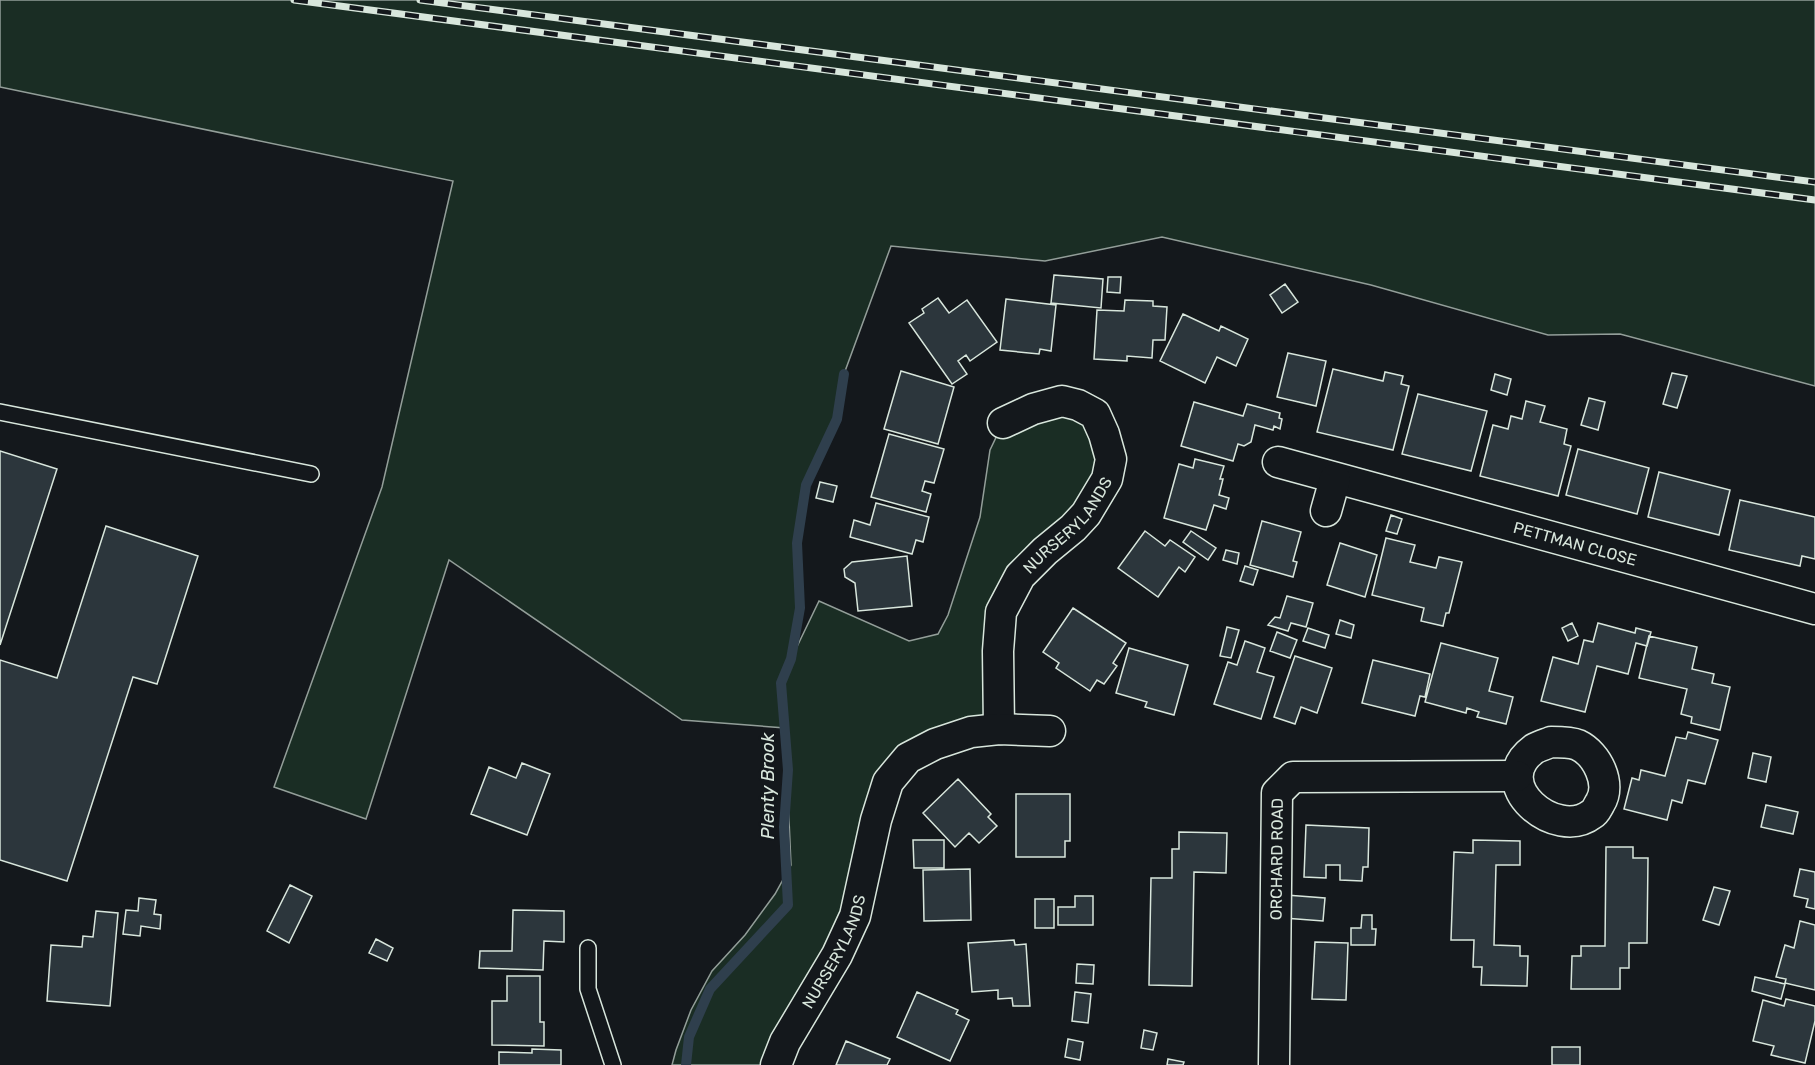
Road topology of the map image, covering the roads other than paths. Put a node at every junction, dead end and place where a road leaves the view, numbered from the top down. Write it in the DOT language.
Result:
graph roads {
  1 [pos="0,412"];
  2 [pos="1003,423"];
  3 [pos="1278,462"];
  4 [pos="311,474"];
  5 [pos="1335,478"];
  6 [pos="1326,511"];
  7 [pos="1815,609"];
  8 [pos="999,729"];
  9 [pos="1050,730"];
  10 [pos="1517,776"];
  11 [pos="588,948"];
  12 [pos="613,1065"];
  13 [pos="776,1065"];
  14 [pos="1274,1065"];
  1 -- 4 [label="lane"];
  2 -- 8 [label="street, NURSERYLANDS"];
  3 -- 5 [label="street, PETTMAN CLOSE"];
  5 -- 6 [label="street"];
  5 -- 7 [label="street, PETTMAN CLOSE"];
  8 -- 9 [label="street, NURSERYLANDS"];
  8 -- 13 [label="street, NURSERYLANDS"];
  10 -- 14 [label="street, ORCHARD ROAD"];
  11 -- 12 [label="lane"];
}
